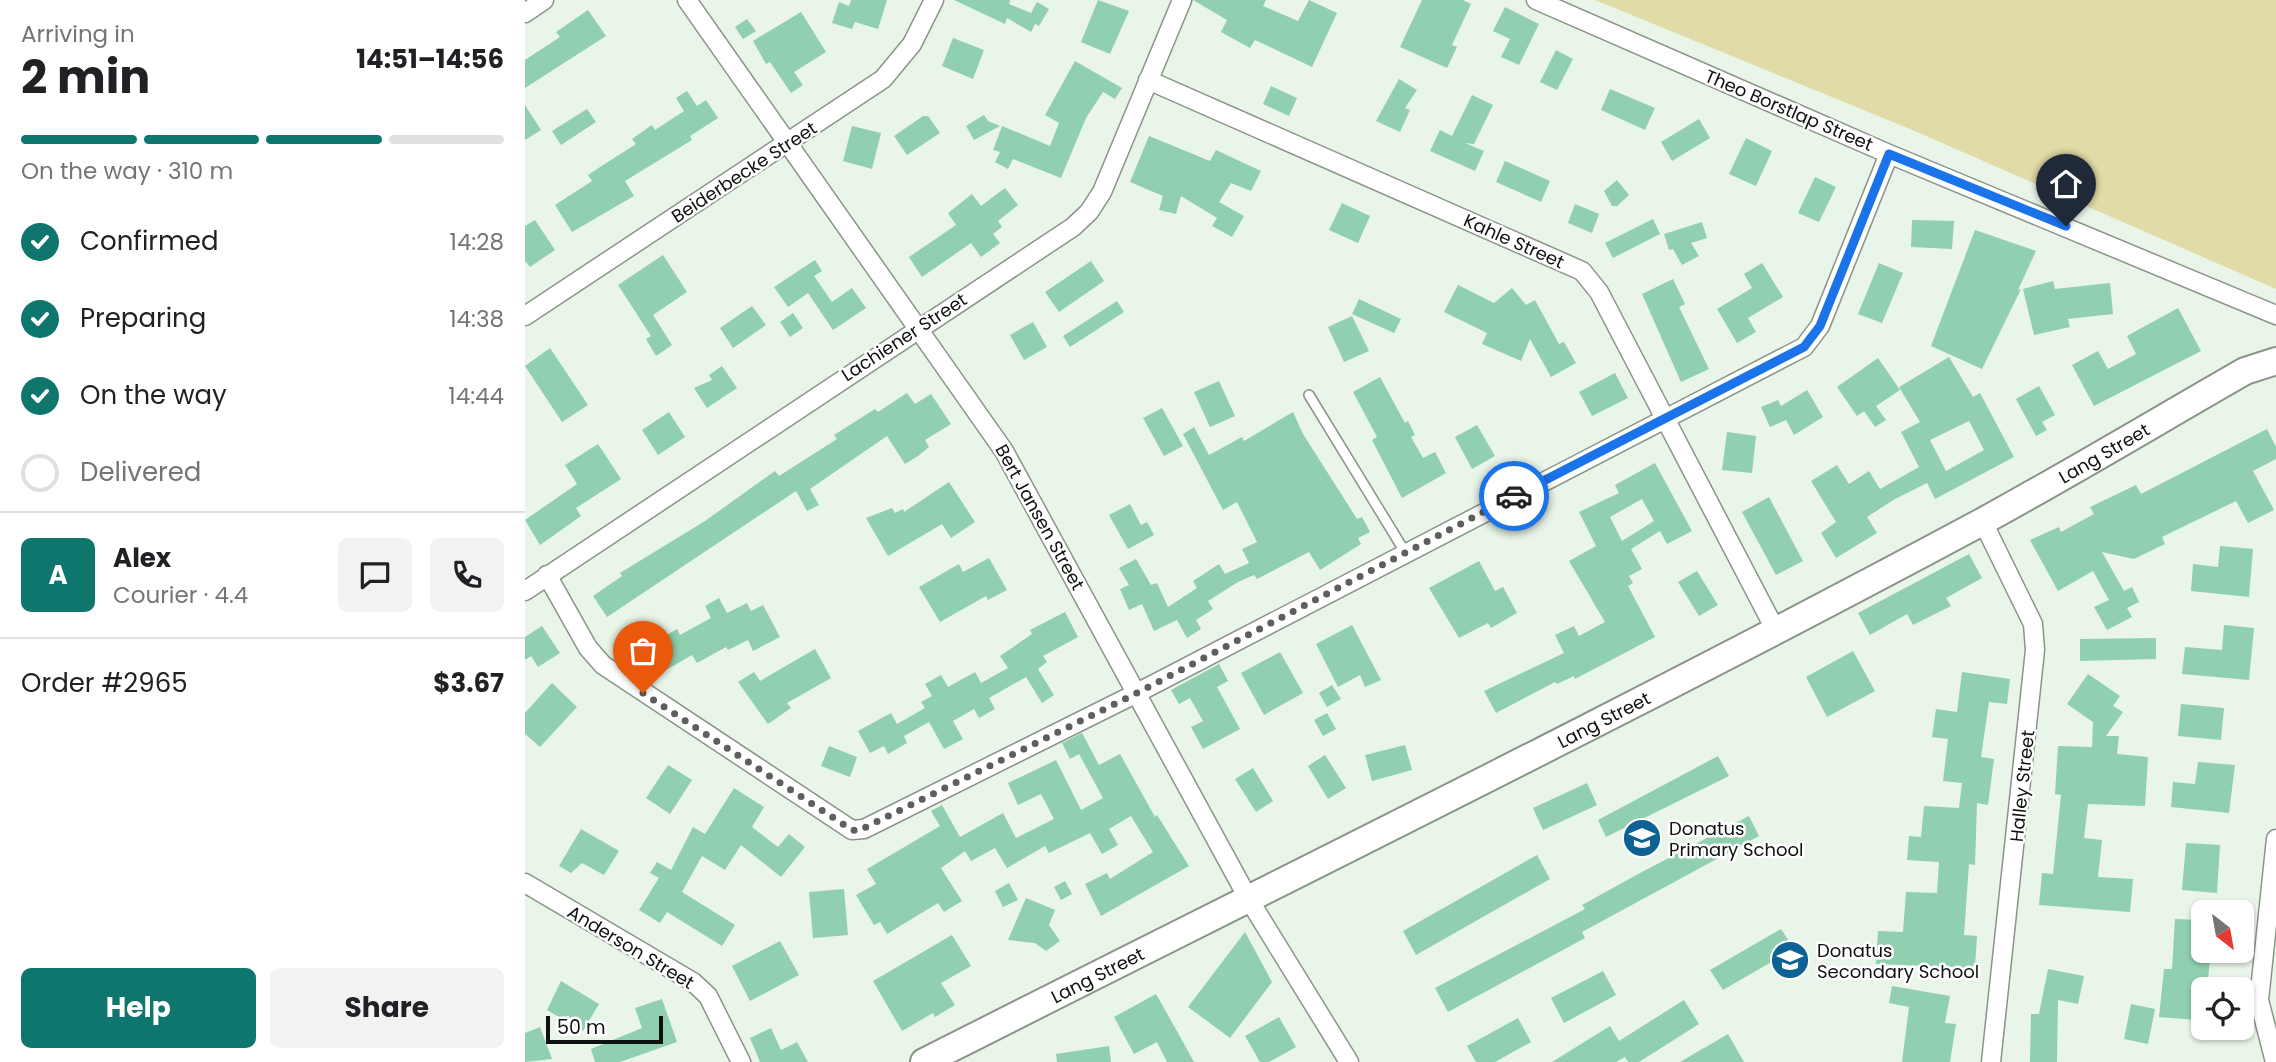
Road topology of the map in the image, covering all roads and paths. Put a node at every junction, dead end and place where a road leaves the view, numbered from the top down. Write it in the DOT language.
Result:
graph roads {
  1 [pos="544,0"];
  2 [pos="687,0"];
  3 [pos="934,0"];
  4 [pos="1182,0"];
  5 [pos="1536,0"];
  6 [pos="525,13"];
  7 [pos="1148,80"];
  8 [pos="789,144"];
  9 [pos="1889,154"];
  10 [pos="2276,315"];
  11 [pos="525,316"];
  12 [pos="919,327"];
  13 [pos="2276,361"];
  14 [pos="1309,395"];
  15 [pos="1664,418"];
  16 [pos="1983,522"];
  17 [pos="1405,552"];
  18 [pos="547,575"];
  19 [pos="525,591"];
  20 [pos="1776,631"];
  21 [pos="1135,694"];
  22 [pos="2276,839"];
  23 [pos="525,883"];
  24 [pos="1248,898"];
  25 [pos="2267,1000"];
  26 [pos="741,1062"];
  27 [pos="924,1062"];
  28 [pos="1349,1062"];
  29 [pos="1991,1062"];
  30 [pos="2275,1062"];
  1 -- 6 [label="street"];
  2 -- 8 [label="street, Bert Jansen Street"];
  3 -- 8 [label="street, Beiderbecke Street"];
  4 -- 7 [label="street, Lachiener Street"];
  5 -- 9 [label="street, Theo Borstlap Street"];
  7 -- 12 [label="street, Lachiener Street"];
  7 -- 15 [label="street, Kahle Street"];
  8 -- 11 [label="street, Beiderbecke Street"];
  8 -- 12 [label="street, Bert Jansen Street"];
  9 -- 10 [label="street, Theo Borstlap Street"];
  9 -- 15 [label="street"];
  12 -- 18 [label="street, Lachiener Street"];
  12 -- 21 [label="street, Bert Jansen Street"];
  13 -- 16 [label="street, Lang Street"];
  14 -- 17 [label="lane"];
  15 -- 17 [label="street"];
  15 -- 20 [label="street, Kahle Street"];
  16 -- 20 [label="street, Lang Street"];
  16 -- 29 [label="street, Halley Street"];
  17 -- 21 [label="street"];
  18 -- 19 [label="street, Lachiener Street"];
  18 -- 21 [label="street"];
  20 -- 24 [label="street, Lang Street"];
  21 -- 24 [label="street, Bert Jansen Street"];
  22 -- 25 [label="street"];
  23 -- 26 [label="street, Anderson Street"];
  24 -- 27 [label="street, Lang Street"];
  24 -- 28 [label="street, Bert Jansen Street"];
  25 -- 30 [label="street"];
}
